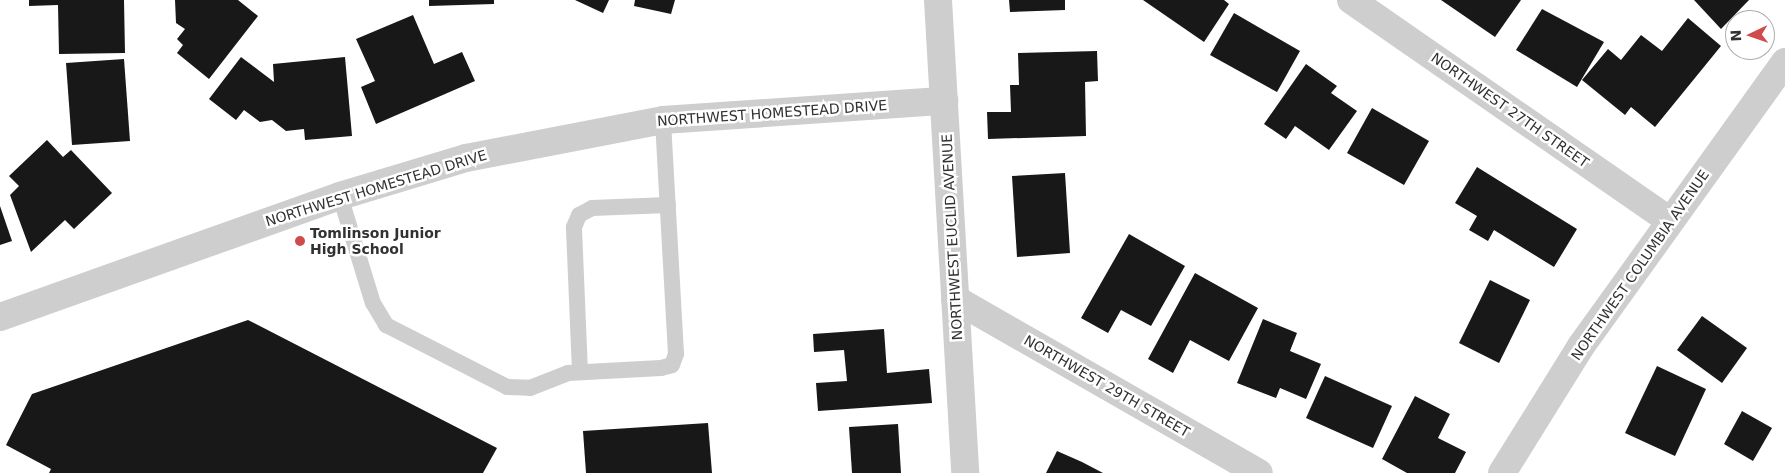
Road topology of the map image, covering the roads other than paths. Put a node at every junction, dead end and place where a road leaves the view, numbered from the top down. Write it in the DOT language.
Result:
graph roads {
  1 [pos="938,0"];
  2 [pos="1351,0"];
  3 [pos="1785,62"];
  4 [pos="944,101"];
  5 [pos="663,120"];
  6 [pos="340,196"];
  7 [pos="668,205"];
  8 [pos="1669,220"];
  9 [pos="955,299"];
  10 [pos="0,317"];
  11 [pos="580,372"];
  12 [pos="965,473"];
  13 [pos="1259,473"];
  14 [pos="1502,473"];
  1 -- 4 [label="street, NORTHWEST EUCLID AVENUE"];
  2 -- 8 [label="street, NORTHWEST 27TH STREET"];
  3 -- 8 [label="street, NORTHWEST COLUMBIA AVENUE"];
  4 -- 5 [label="street, NORTHWEST HOMESTEAD DRIVE"];
  4 -- 9 [label="street, NORTHWEST EUCLID AVENUE"];
  5 -- 6 [label="street, NORTHWEST HOMESTEAD DRIVE"];
  5 -- 7 [label="lane"];
  6 -- 10 [label="street, NORTHWEST HOMESTEAD DRIVE"];
  6 -- 11 [label="lane"];
  7 -- 11 [label="lane"];
  7 -- 11 [label="lane"];
  8 -- 14 [label="street, NORTHWEST COLUMBIA AVENUE"];
  9 -- 12 [label="street, NORTHWEST EUCLID AVENUE"];
  9 -- 13 [label="street, NORTHWEST 29TH STREET"];
}
